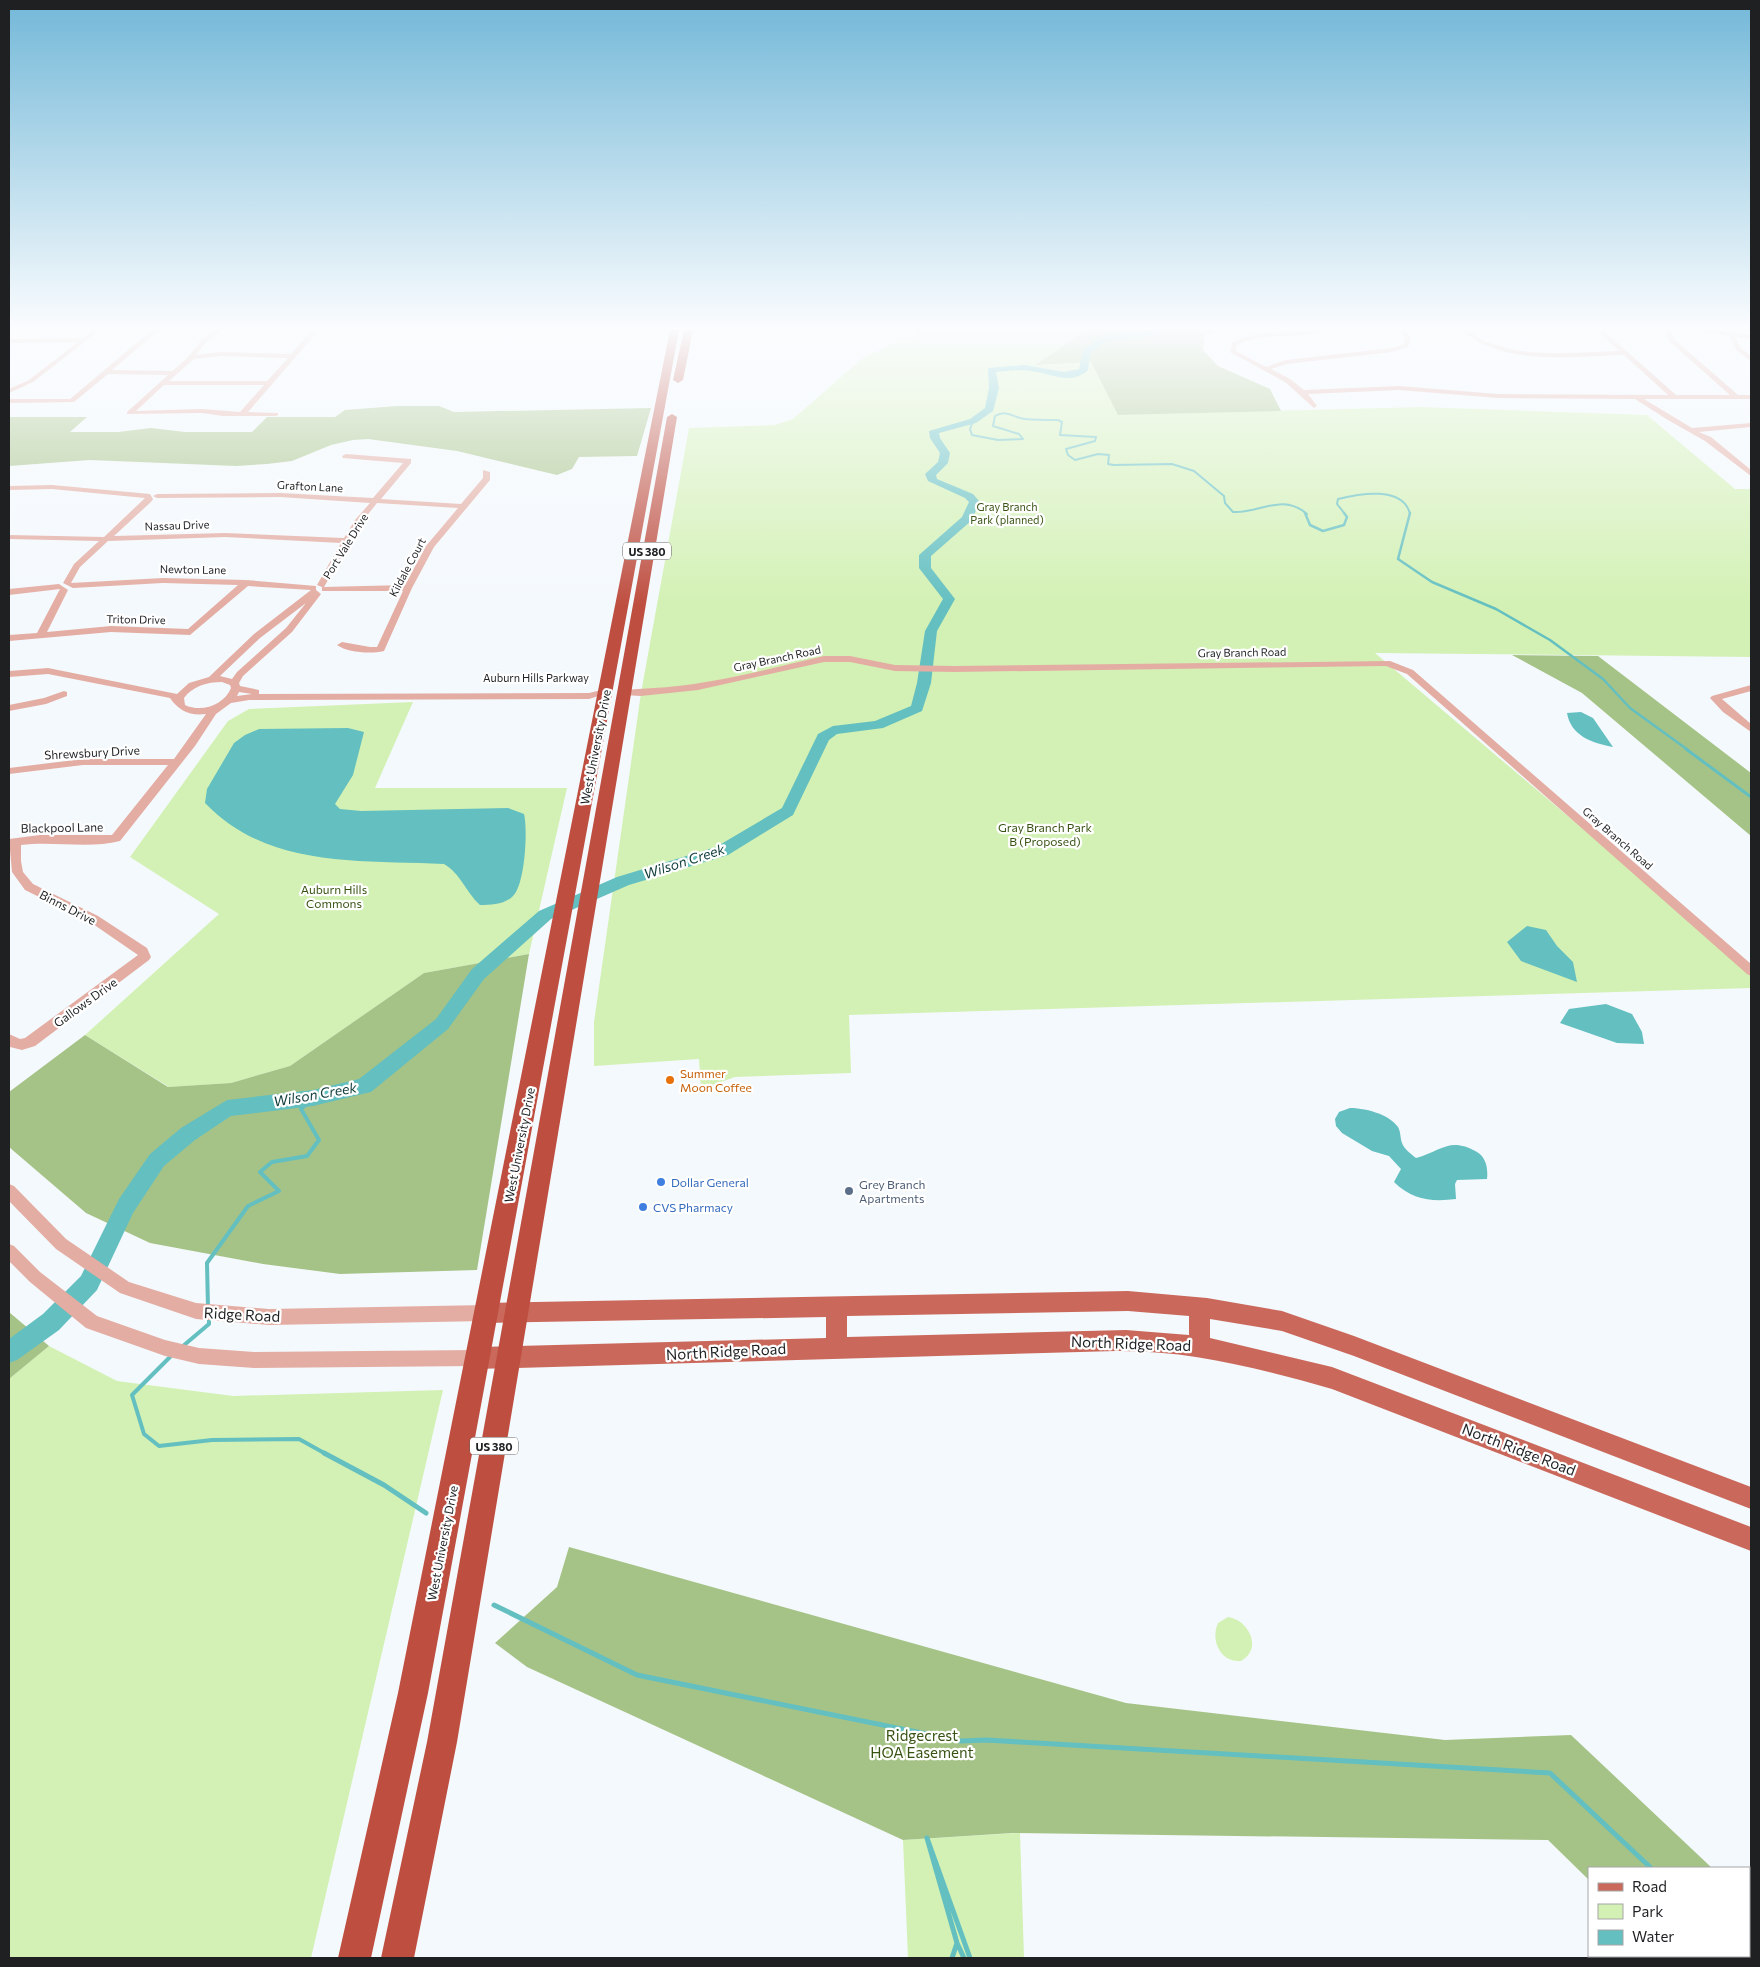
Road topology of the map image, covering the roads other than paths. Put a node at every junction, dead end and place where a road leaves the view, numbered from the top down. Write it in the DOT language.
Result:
graph roads {
  1 [pos="663,422"];
  2 [pos="666,422"];
  3 [pos="671,422"];
  4 [pos="1676,422"];
  5 [pos="1751,425"];
  6 [pos="1693,430"];
  7 [pos="668,436"];
  8 [pos="346,456"];
  9 [pos="486,472"];
  10 [pos="1750,472"];
  11 [pos="9,488"];
  12 [pos="151,497"];
  13 [pos="375,501"];
  14 [pos="462,506"];
  15 [pos="9,537"];
  16 [pos="105,539"];
  17 [pos="346,541"];
  18 [pos="246,583"];
  19 [pos="66,586"];
  20 [pos="408,588"];
  21 [pos="318,589"];
  22 [pos="9,592"];
  23 [pos="269,627"];
  24 [pos="289,630"];
  25 [pos="41,634"];
  26 [pos="9,638"];
  27 [pos="342,645"];
  28 [pos="9,674"];
  29 [pos="212,679"];
  30 [pos="195,684"];
  31 [pos="235,686"];
  32 [pos="1751,688"];
  33 [pos="148,691"];
  34 [pos="606,692"];
  35 [pos="624,692"];
  36 [pos="64,694"];
  37 [pos="228,701"];
  38 [pos="178,703"];
  39 [pos="218,707"];
  40 [pos="9,708"];
  41 [pos="198,711"];
  42 [pos="1751,729"];
  43 [pos="200,732"];
  44 [pos="176,762"];
  45 [pos="9,771"];
  46 [pos="12,842"];
  47 [pos="145,957"];
  48 [pos="1751,971"];
  49 [pos="9,1038"];
  50 [pos="9,1191"];
  51 [pos="9,1251"];
  52 [pos="837,1306"];
  53 [pos="1199,1307"];
  54 [pos="517,1312"];
  55 [pos="486,1313"];
  56 [pos="836,1346"];
  57 [pos="1200,1346"];
  58 [pos="509,1357"];
  59 [pos="478,1358"];
  60 [pos="1751,1498"];
  61 [pos="1751,1539"];
  62 [pos="354,1958"];
  63 [pos="397,1958"];
  1 -- 34 [label="highway, West University Drive / US 380"];
  2 -- 7 [label="highway"];
  3 -- 7 [label="highway, West University Drive / US 380"];
  4 -- 6 [label="street"];
  5 -- 6 [label="street"];
  6 -- 10 [label="street"];
  7 -- 35 [label="highway, West University Drive / US 380"];
  8 -- 13 [label="street, Port Vale Drive"];
  9 -- 14 [label="street, Kildale Court"];
  11 -- 12 [label="street, Grafton Lane"];
  12 -- 13 [label="street, Grafton Lane"];
  12 -- 16 [label="street"];
  13 -- 14 [label="street, Grafton Lane"];
  13 -- 17 [label="street, Port Vale Drive"];
  14 -- 20 [label="street, Kildale Court"];
  15 -- 16 [label="street, Nassau Drive"];
  16 -- 17 [label="street, Nassau Drive"];
  16 -- 19 [label="street"];
  17 -- 21 [label="street, Port Vale Drive"];
  18 -- 19 [label="street, Newton Lane"];
  18 -- 21 [label="street, Newton Lane"];
  18 -- 25 [label="street, Triton Drive"];
  19 -- 22 [label="street, Newton Lane"];
  19 -- 25 [label="street"];
  20 -- 21 [label="street, Newton Lane"];
  20 -- 27 [label="street, Kildale Court"];
  21 -- 23 [label="street, Port Vale Drive"];
  21 -- 24 [label="street, Port Vale Drive"];
  23 -- 24 [label="street"];
  23 -- 29 [label="street, Port Vale Drive"];
  24 -- 31 [label="street, Port Vale Drive"];
  25 -- 26 [label="street, Triton Drive"];
  28 -- 33 [label="street"];
  29 -- 30 [label="street"];
  29 -- 31 [label="street, Auburn Hills Parkway"];
  30 -- 33 [label="street"];
  30 -- 38 [label="street"];
  31 -- 34 [label="street, Auburn Hills Parkway"];
  31 -- 37 [label="street, Port Vale Drive"];
  32 -- 42 [label="street"];
  33 -- 38 [label="street"];
  34 -- 35 [label="highway"];
  34 -- 37 [label="street, Auburn Hills Parkway"];
  34 -- 55 [label="highway, West University Drive / US 380"];
  35 -- 48 [label="street, Gray Branch Road"];
  35 -- 54 [label="highway, West University Drive / US 380"];
  36 -- 40 [label="street"];
  37 -- 39 [label="street"];
  38 -- 41 [label="street"];
  39 -- 41 [label="street"];
  39 -- 43 [label="street"];
  41 -- 43 [label="street"];
  43 -- 44 [label="street"];
  44 -- 45 [label="street, Shrewsbury Drive"];
  44 -- 46 [label="street, Blackpool Lane"];
  46 -- 47 [label="street, Binns Drive"];
  47 -- 49 [label="street, Gallows Drive"];
  50 -- 55 [label="street, Ridge Road"];
  51 -- 59 [label="street"];
  52 -- 53 [label="main road"];
  52 -- 54 [label="main road"];
  52 -- 56 [label="main road"];
  53 -- 57 [label="main road"];
  53 -- 60 [label="main road"];
  54 -- 55 [label="main road"];
  54 -- 58 [label="highway, West University Drive / US 380"];
  55 -- 59 [label="highway, West University Drive / US 380"];
  56 -- 57 [label="main road, North Ridge Road"];
  56 -- 58 [label="main road, North Ridge Road"];
  57 -- 61 [label="main road, North Ridge Road"];
  58 -- 59 [label="main road, North Ridge Road"];
  58 -- 63 [label="highway, West University Drive / US 380"];
  59 -- 62 [label="highway, West University Drive / US 380"];
}
